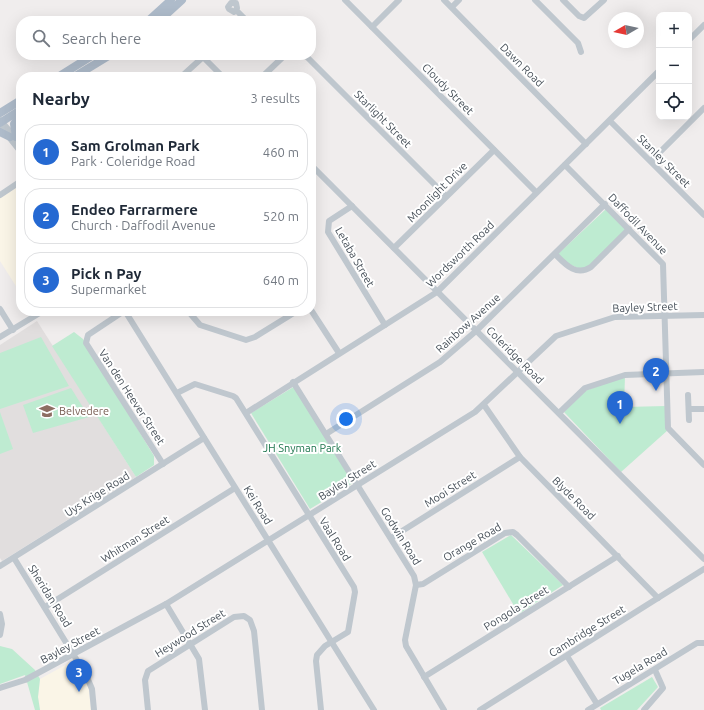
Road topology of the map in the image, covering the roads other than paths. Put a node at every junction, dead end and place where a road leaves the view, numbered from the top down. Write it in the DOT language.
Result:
graph roads {
  1 [pos="172,0"];
  2 [pos="182,0"];
  3 [pos="345,0"];
  4 [pos="398,0"];
  5 [pos="444,0"];
  6 [pos="459,0"];
  7 [pos="535,0"];
  8 [pos="562,0"];
  9 [pos="604,0"];
  10 [pos="452,7"];
  11 [pos="236,10"];
  12 [pos="154,16"];
  13 [pos="168,16"];
  14 [pos="242,16"];
  15 [pos="704,25"];
  16 [pos="372,27"];
  17 [pos="692,37"];
  18 [pos="582,52"];
  19 [pos="85,60"];
  20 [pos="102,60"];
  21 [pos="198,60"];
  22 [pos="206,60"];
  23 [pos="279,60"];
  24 [pos="310,60"];
  25 [pos="66,72"];
  26 [pos="82,72"];
  27 [pos="186,72"];
  28 [pos="218,72"];
  29 [pos="267,72"];
  30 [pos="656,74"];
  31 [pos="16,103"];
  32 [pos="13,105"];
  33 [pos="0,107"];
  34 [pos="704,108"];
  35 [pos="16,112"];
  36 [pos="0,113"];
  37 [pos="699,113"];
  38 [pos="704,118"];
  39 [pos="16,121"];
  40 [pos="610,121"];
  41 [pos="0,123"];
  42 [pos="0,132"];
  43 [pos="13,137"];
  44 [pos="16,140"];
  45 [pos="16,143"];
  46 [pos="586,144"];
  47 [pos="494,150"];
  48 [pos="651,161"];
  49 [pos="565,165"];
  50 [pos="316,170"];
  51 [pos="16,185"];
  52 [pos="536,192"];
  53 [pos="0,195"];
  54 [pos="446,196"];
  55 [pos="605,204"];
  56 [pos="352,206"];
  57 [pos="704,215"];
  58 [pos="629,229"];
  59 [pos="394,248"];
  60 [pos="555,254"];
  61 [pos="438,292"];
  62 [pos="0,309"];
  63 [pos="704,315"];
  64 [pos="35,316"];
  65 [pos="117,316"];
  66 [pos="128,316"];
  67 [pos="192,316"];
  68 [pos="289,316"];
  69 [pos="315,316"];
  70 [pos="666,316"];
  71 [pos="385,325"];
  72 [pos="13,330"];
  73 [pos="476,331"];
  74 [pos="0,337"];
  75 [pos="339,353"];
  76 [pos="518,372"];
  77 [pos="704,372"];
  78 [pos="666,373"];
  79 [pos="293,382"];
  80 [pos="177,393"];
  81 [pos="688,395"];
  82 [pos="484,405"];
  83 [pos="689,409"];
  84 [pos="704,409"];
  85 [pos="246,413"];
  86 [pos="559,413"];
  87 [pos="689,420"];
  88 [pos="326,434"];
  89 [pos="204,438"];
  90 [pos="520,457"];
  91 [pos="163,464"];
  92 [pos="704,465"];
  93 [pos="357,485"];
  94 [pos="235,488"];
  95 [pos="309,516"];
  96 [pos="391,538"];
  97 [pos="268,541"];
  98 [pos="618,556"];
  99 [pos="14,558"];
  100 [pos="704,559"];
  101 [pos="0,566"];
  102 [pos="704,569"];
  103 [pos="416,585"];
  104 [pos="569,587"];
  105 [pos="658,598"];
  106 [pos="166,604"];
  107 [pos="45,607"];
  108 [pos="0,614"];
  109 [pos="0,635"];
  110 [pos="332,643"];
  111 [pos="192,644"];
  112 [pos="704,644"];
  113 [pos="75,654"];
  114 [pos="567,656"];
  115 [pos="655,670"];
  116 [pos="424,677"];
  117 [pos="0,688"];
  118 [pos="597,704"];
  119 [pos="94,710"];
  120 [pos="148,710"];
  121 [pos="205,710"];
  122 [pos="262,710"];
  123 [pos="321,710"];
  124 [pos="374,710"];
  125 [pos="444,710"];
  126 [pos="480,710"];
  127 [pos="588,710"];
  128 [pos="644,710"];
  1 -- 12 [label="main road"];
  2 -- 13 [label="main road"];
  3 -- 16 [label="street, Cloudy Street"];
  4 -- 16 [label="street"];
  5 -- 10 [label="street, Dawn Road"];
  6 -- 10 [label="street"];
  7 -- 18 [label="street"];
  8 -- 9 [label="street"];
  10 -- 46 [label="street, Dawn Road"];
  11 -- 14 [label="street"];
  15 -- 17 [label="street"];
  16 -- 47 [label="street, Cloudy Street"];
  19 -- 25 [label="main road"];
  20 -- 26 [label="main road"];
  21 -- 27 [label="street"];
  22 -- 28 [label="street"];
  23 -- 29 [label="street"];
  24 -- 54 [label="street, Starlight Street"];
  30 -- 40 [label="street, Wordsworth Road"];
  31 -- 32 [label="main road"];
  32 -- 33 [label="main road"];
  32 -- 36 [label="main road"];
  34 -- 37 [label="street"];
  35 -- 41 [label="main road"];
  37 -- 38 [label="street"];
  37 -- 48 [label="street"];
  39 -- 43 [label="main road"];
  40 -- 46 [label="street, Wordsworth Road"];
  40 -- 48 [label="street, Stanley Street"];
  41 -- 43 [label="street"];
  42 -- 43 [label="main road"];
  43 -- 44 [label="street"];
  43 -- 45 [label="street"];
  46 -- 49 [label="street, Wordsworth Road"];
  47 -- 52 [label="street, Cloudy Street"];
  47 -- 54 [label="street, Moonlight Drive"];
  48 -- 57 [label="street, Stanley Street"];
  49 -- 52 [label="street, Wordsworth Road"];
  49 -- 55 [label="street, Daffodil Avenue"];
  50 -- 56 [label="street, Coleridge Road"];
  51 -- 53 [label="street"];
  52 -- 61 [label="street, Wordsworth Road"];
  54 -- 59 [label="street, Moonlight Drive"];
  55 -- 58 [label="street, Daffodil Avenue"];
  55 -- 60 [label="street, Rainbow Avenue"];
  56 -- 59 [label="street, Coleridge Road"];
  56 -- 71 [label="street, Letaba Street"];
  58 -- 60 [label="street"];
  58 -- 70 [label="street, Daffodil Avenue"];
  59 -- 61 [label="street, Coleridge Road"];
  60 -- 73 [label="street, Rainbow Avenue"];
  61 -- 71 [label="street, Wordsworth Road"];
  61 -- 73 [label="street, Coleridge Road"];
  62 -- 72 [label="street"];
  63 -- 70 [label="street, Bayley Street"];
  64 -- 72 [label="street"];
  65 -- 91 [label="street, Van den Heever Street"];
  66 -- 80 [label="street, Kei Road"];
  67 -- 68 [label="street"];
  69 -- 75 [label="street"];
  70 -- 76 [label="street, Bayley Street"];
  70 -- 78 [label="street, Daffodil Avenue"];
  71 -- 75 [label="street, Wordsworth Road"];
  72 -- 74 [label="street"];
  73 -- 76 [label="street, Coleridge Road"];
  73 -- 88 [label="street, Rainbow Avenue"];
  75 -- 79 [label="street, Wordsworth Road"];
  76 -- 82 [label="street, Bayley Street"];
  76 -- 86 [label="street, Coleridge Road"];
  77 -- 78 [label="street"];
  78 -- 86 [label="street"];
  78 -- 92 [label="street, Daffodil Avenue"];
  79 -- 85 [label="street, Wordsworth Road"];
  79 -- 88 [label="street, Godwin Road"];
  80 -- 85 [label="street, Vaal Road"];
  80 -- 89 [label="street, Kei Road"];
  81 -- 83 [label="street"];
  82 -- 90 [label="street, Blyde Road"];
  82 -- 93 [label="street, Bayley Street"];
  83 -- 84 [label="street"];
  83 -- 87 [label="street"];
  85 -- 95 [label="street, Vaal Road"];
  86 -- 100 [label="street, Coleridge Road"];
  88 -- 93 [label="street, Godwin Road"];
  89 -- 91 [label="street, Uys Krige Road"];
  89 -- 94 [label="street, Kei Road"];
  90 -- 96 [label="street, Mooi Street"];
  90 -- 98 [label="street, Blyde Road"];
  91 -- 99 [label="street, Uys Krige Road"];
  93 -- 95 [label="street, Bayley Street"];
  93 -- 96 [label="street, Godwin Road"];
  94 -- 97 [label="street, Kei Road"];
  94 -- 107 [label="street, Whitman Street"];
  95 -- 97 [label="street, Bayley Street"];
  95 -- 110 [label="street, Vaal Road"];
  96 -- 103 [label="street, Godwin Road"];
  97 -- 106 [label="street, Bayley Street"];
  97 -- 110 [label="street, Kei Road"];
  98 -- 104 [label="street, Pongola Street"];
  98 -- 105 [label="street, Blyde Road"];
  99 -- 101 [label="street, Uys Krige Road"];
  99 -- 107 [label="street, Sheridan Road"];
  102 -- 105 [label="street, Cambridge Street"];
  103 -- 104 [label="street, Orange Road"];
  103 -- 116 [label="street"];
  104 -- 116 [label="street, Pongola Street"];
  105 -- 114 [label="street, Cambridge Street"];
  106 -- 111 [label="street"];
  106 -- 113 [label="street, Bayley Street"];
  107 -- 113 [label="street, Sheridan Road"];
  108 -- 109 [label="street"];
  110 -- 123 [label="street, Vaal Road"];
  110 -- 124 [label="street, Kei Road"];
  111 -- 120 [label="street, Heywood Street"];
  111 -- 121 [label="street"];
  111 -- 122 [label="street, Heywood Street"];
  112 -- 115 [label="street, Tugela Road"];
  113 -- 117 [label="street, Bayley Street"];
  113 -- 119 [label="street, Sheridan Road"];
  114 -- 118 [label="street"];
  114 -- 126 [label="street, Cambridge Street"];
  115 -- 118 [label="street, Tugela Road"];
  115 -- 128 [label="street"];
  116 -- 125 [label="street"];
  118 -- 127 [label="street, Tugela Road"];
}
